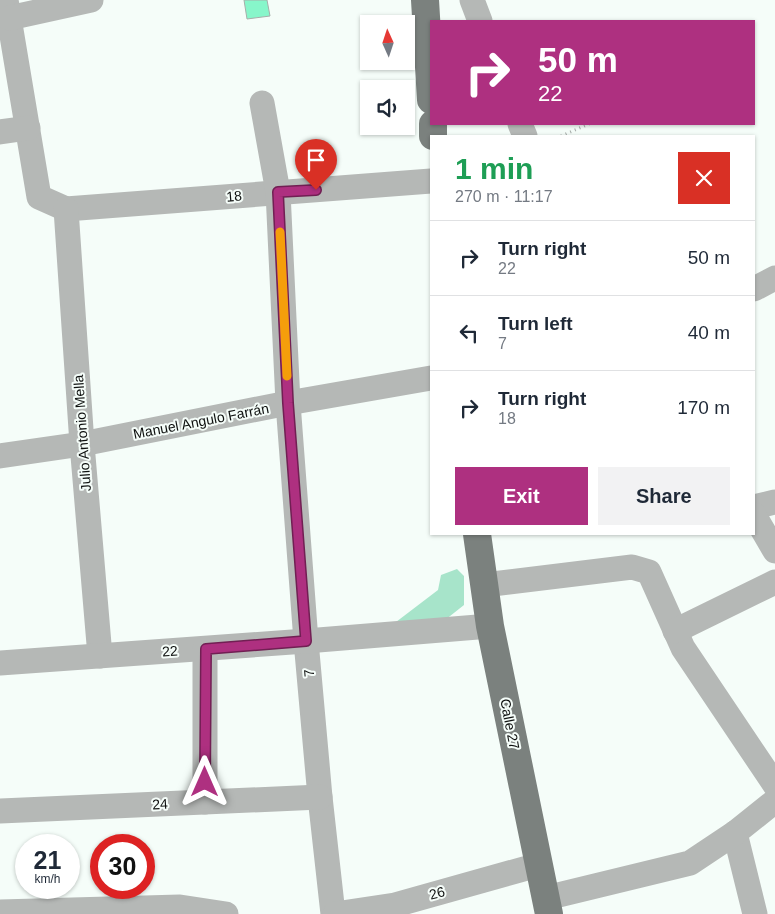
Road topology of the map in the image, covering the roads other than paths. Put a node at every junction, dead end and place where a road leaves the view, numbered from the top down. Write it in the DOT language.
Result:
graph roads {
  1 [pos="92,0"];
  2 [pos="425,0"];
  3 [pos="472,0"];
  4 [pos="8,9"];
  5 [pos="480,20"];
  6 [pos="430,83"];
  7 [pos="262,103"];
  8 [pos="28,128"];
  9 [pos="0,132"];
  10 [pos="430,181"];
  11 [pos="278,192"];
  12 [pos="66,210"];
  13 [pos="775,278"];
  14 [pos="755,288"];
  15 [pos="430,378"];
  16 [pos="288,403"];
  17 [pos="82,444"];
  18 [pos="0,456"];
  19 [pos="775,502"];
  20 [pos="755,507"];
  21 [pos="755,517"];
  22 [pos="477,535"];
  23 [pos="775,551"];
  24 [pos="775,582"];
  25 [pos="484,585"];
  26 [pos="490,626"];
  27 [pos="675,631"];
  28 [pos="306,641"];
  29 [pos="206,649"];
  30 [pos="100,656"];
  31 [pos="0,663"];
  32 [pos="775,785"];
  33 [pos="320,797"];
  34 [pos="775,801"];
  35 [pos="205,802"];
  36 [pos="0,811"];
  37 [pos="735,833"];
  38 [pos="538,865"];
  39 [pos="547,906"];
  40 [pos="0,912"];
  41 [pos="226,914"];
  42 [pos="334,914"];
  43 [pos="755,914"];
  1 -- 4 [label="street"];
  2 -- 6 [label="main road"];
  3 -- 5 [label="street"];
  4 -- 8 [label="street"];
  7 -- 11 [label="street, 7"];
  8 -- 9 [label="street"];
  8 -- 12 [label="street, 18"];
  10 -- 11 [label="street, 18"];
  11 -- 12 [label="street, 18"];
  11 -- 16 [label="street, 7"];
  12 -- 17 [label="street, Julio Antonio Mella"];
  13 -- 14 [label="street"];
  15 -- 16 [label="street, Manuel Angulo Farrán"];
  16 -- 17 [label="street, Manuel Angulo Farrán"];
  16 -- 28 [label="street, 7"];
  17 -- 18 [label="street, Manuel Angulo Farrán"];
  17 -- 30 [label="street, Julio Antonio Mella"];
  19 -- 20 [label="street"];
  21 -- 23 [label="street"];
  22 -- 25 [label="main road, Calle 27"];
  24 -- 27 [label="street"];
  25 -- 26 [label="main road, Calle 27"];
  25 -- 27 [label="street"];
  26 -- 28 [label="street, 22"];
  26 -- 38 [label="main road, Calle 27"];
  27 -- 32 [label="street"];
  28 -- 29 [label="street, 22"];
  28 -- 33 [label="street, 7"];
  29 -- 30 [label="street, 22"];
  29 -- 35 [label="street"];
  30 -- 31 [label="street, 22"];
  33 -- 35 [label="street, 24"];
  33 -- 42 [label="street, 7"];
  34 -- 37 [label="street"];
  35 -- 36 [label="street, 24"];
  37 -- 39 [label="street"];
  37 -- 43 [label="street"];
  38 -- 39 [label="main road, Calle 27"];
  38 -- 42 [label="street, 26"];
  40 -- 41 [label="street"];
}
